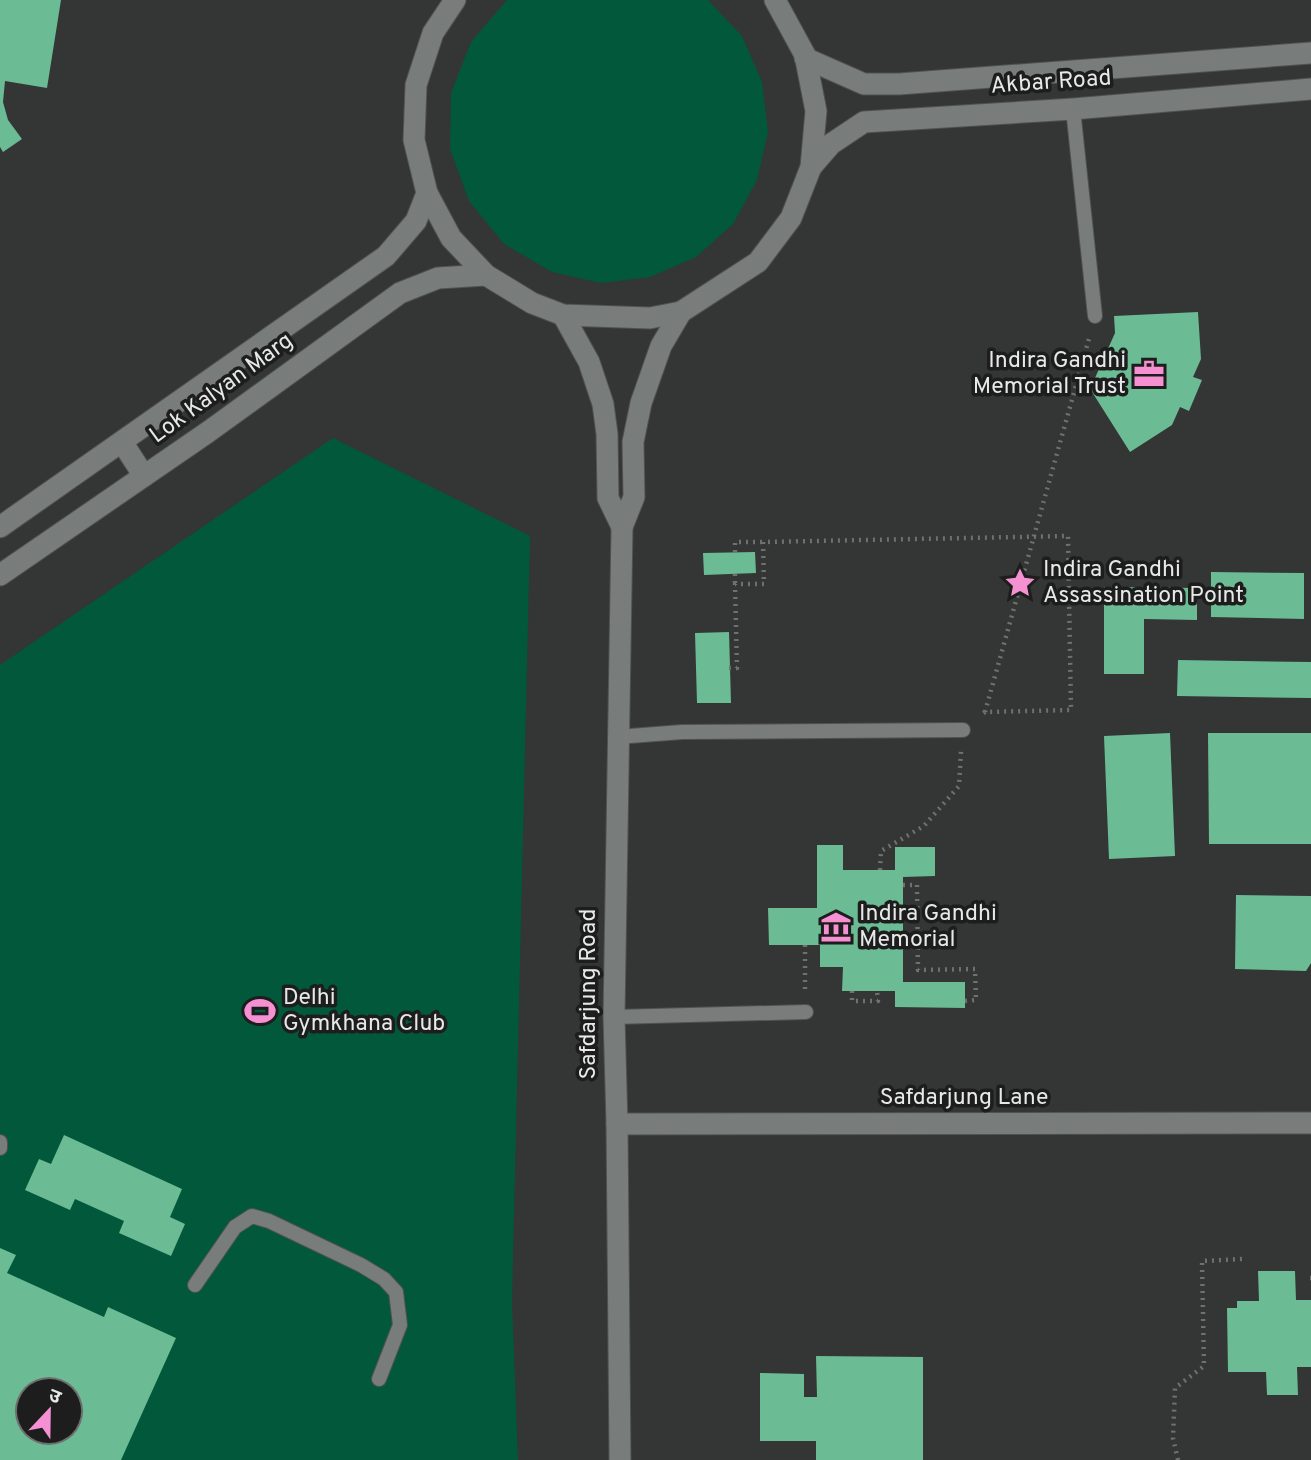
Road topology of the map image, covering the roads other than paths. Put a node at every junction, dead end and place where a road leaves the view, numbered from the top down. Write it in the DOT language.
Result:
graph roads {
  1 [pos="455,0"];
  2 [pos="775,0"];
  3 [pos="1311,53"];
  4 [pos="805,58"];
  5 [pos="1311,89"];
  6 [pos="1073,109"];
  7 [pos="811,167"];
  8 [pos="427,193"];
  9 [pos="486,275"];
  10 [pos="681,312"];
  11 [pos="563,315"];
  12 [pos="1095,316"];
  13 [pos="122,442"];
  14 [pos="144,476"];
  15 [pos="0,527"];
  16 [pos="622,527"];
  17 [pos="0,575"];
  18 [pos="963,730"];
  19 [pos="617,737"];
  20 [pos="806,1012"];
  21 [pos="614,1017"];
  22 [pos="617,1124"];
  23 [pos="1311,1124"];
  24 [pos="0,1142"];
  25 [pos="0,1148"];
  26 [pos="195,1285"];
  27 [pos="379,1379"];
  28 [pos="620,1460"];
  1 -- 8 [label="main road"];
  2 -- 4 [label="main road"];
  3 -- 4 [label="main road, Akbar Road"];
  4 -- 7 [label="main road"];
  5 -- 6 [label="main road, Akbar Road"];
  6 -- 7 [label="main road, Akbar Road"];
  6 -- 12 [label="lane"];
  7 -- 10 [label="main road"];
  8 -- 9 [label="main road"];
  8 -- 13 [label="main road, Lok Kalyan Marg"];
  9 -- 11 [label="main road"];
  9 -- 14 [label="main road, Lok Kalyan Marg"];
  10 -- 11 [label="main road"];
  10 -- 16 [label="main road, Safdarjung Road"];
  11 -- 16 [label="main road, Safdarjung Road"];
  13 -- 14 [label="main road"];
  13 -- 15 [label="main road, Lok Kalyan Marg"];
  14 -- 17 [label="main road, Lok Kalyan Marg"];
  16 -- 19 [label="main road, Safdarjung Road"];
  18 -- 19 [label="lane"];
  19 -- 21 [label="main road, Safdarjung Road"];
  20 -- 21 [label="lane"];
  21 -- 22 [label="main road, Safdarjung Road"];
  22 -- 23 [label="main road, Safdarjung Lane"];
  22 -- 28 [label="main road, Safdarjung Road"];
  24 -- 25 [label="lane"];
  26 -- 27 [label="lane"];
}
